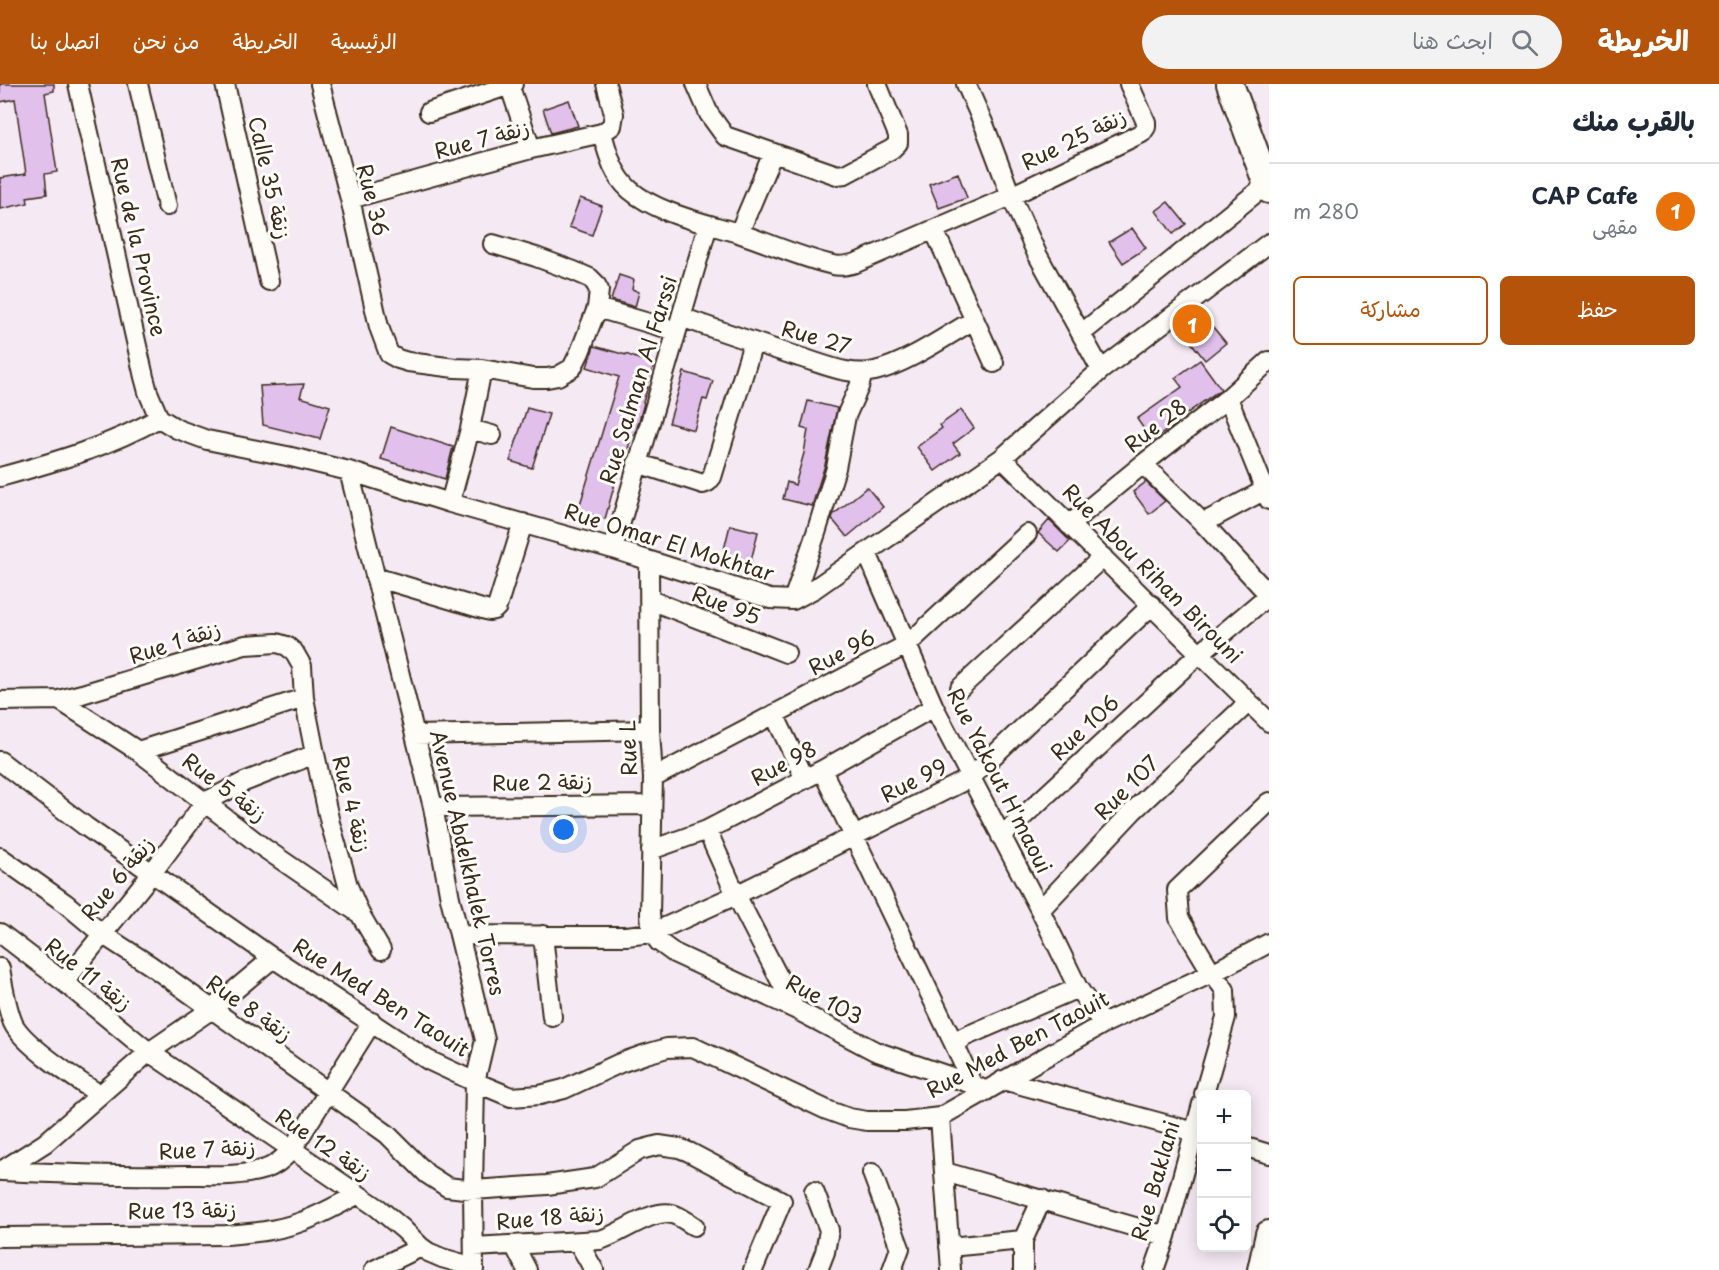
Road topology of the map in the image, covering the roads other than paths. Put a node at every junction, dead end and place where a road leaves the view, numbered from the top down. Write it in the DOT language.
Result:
graph roads {
  1 [pos="78,84"];
  2 [pos="138,84"];
  3 [pos="225,84"];
  4 [pos="320,84"];
  5 [pos="511,84"];
  6 [pos="606,84"];
  7 [pos="696,84"];
  8 [pos="877,84"];
  9 [pos="966,84"];
  10 [pos="1129,84"];
  11 [pos="1230,84"];
  12 [pos="429,112"];
  13 [pos="602,133"];
  14 [pos="531,149"];
  15 [pos="773,153"];
  16 [pos="1268,187"];
  17 [pos="1011,196"];
  18 [pos="350,199"];
  19 [pos="167,206"];
  20 [pos="708,225"];
  21 [pos="934,230"];
  22 [pos="739,233"];
  23 [pos="1269,243"];
  24 [pos="493,244"];
  25 [pos="269,281"];
  26 [pos="597,308"];
  27 [pos="974,320"];
  28 [pos="679,324"];
  29 [pos="1082,333"];
  30 [pos="753,343"];
  31 [pos="1269,361"];
  32 [pos="994,363"];
  33 [pos="482,369"];
  34 [pos="1101,370"];
  35 [pos="863,373"];
  36 [pos="1228,398"];
  37 [pos="159,418"];
  38 [pos="470,429"];
  39 [pos="492,435"];
  40 [pos="1002,458"];
  41 [pos="637,463"];
  42 [pos="1143,464"];
  43 [pos="349,471"];
  44 [pos="0,477"];
  45 [pos="1267,495"];
  46 [pos="450,503"];
  47 [pos="1203,523"];
  48 [pos="523,524"];
  49 [pos="1070,525"];
  50 [pos="1027,534"];
  51 [pos="613,549"];
  52 [pos="867,553"];
  53 [pos="1103,557"];
  54 [pos="649,562"];
  55 [pos="375,577"];
  56 [pos="650,600"];
  57 [pos="793,600"];
  58 [pos="1152,605"];
  59 [pos="908,644"];
  60 [pos="786,653"];
  61 [pos="1200,653"];
  62 [pos="300,661"];
  63 [pos="960,688"];
  64 [pos="304,698"];
  65 [pos="59,700"];
  66 [pos="0,701"];
  67 [pos="1249,702"];
  68 [pos="934,707"];
  69 [pos="774,714"];
  70 [pos="1269,722"];
  71 [pos="650,730"];
  72 [pos="415,735"];
  73 [pos="138,751"];
  74 [pos="315,753"];
  75 [pos="0,761"];
  76 [pos="822,770"];
  77 [pos="653,778"];
  78 [pos="970,778"];
  79 [pos="805,779"];
  80 [pos="205,802"];
  81 [pos="1269,802"];
  82 [pos="652,805"];
  83 [pos="433,807"];
  84 [pos="707,830"];
  85 [pos="854,836"];
  86 [pos="1001,837"];
  87 [pos="651,850"];
  88 [pos="0,857"];
  89 [pos="152,873"];
  90 [pos="736,895"];
  91 [pos="1040,910"];
  92 [pos="360,914"];
  93 [pos="0,933"];
  94 [pos="652,933"];
  95 [pos="102,934"];
  96 [pos="459,935"];
  97 [pos="543,935"];
  98 [pos="1269,943"];
  99 [pos="381,950"];
  100 [pos="273,958"];
  101 [pos="0,968"];
  102 [pos="1212,973"];
  103 [pos="64,982"];
  104 [pos="1078,988"];
  105 [pos="212,1009"];
  106 [pos="795,1009"];
  107 [pos="552,1017"];
  108 [pos="372,1022"];
  109 [pos="1103,1024"];
  110 [pos="957,1050"];
  111 [pos="148,1052"];
  112 [pos="1003,1080"];
  113 [pos="475,1082"];
  114 [pos="979,1087"];
  115 [pos="1205,1090"];
  116 [pos="328,1092"];
  117 [pos="100,1095"];
  118 [pos="940,1117"];
  119 [pos="1197,1133"];
  120 [pos="1251,1149"];
  121 [pos="291,1151"];
  122 [pos="1269,1154"];
  123 [pos="1,1171"];
  124 [pos="945,1172"];
  125 [pos="872,1173"];
  126 [pos="473,1190"];
  127 [pos="814,1191"];
  128 [pos="357,1195"];
  129 [pos="1042,1199"];
  130 [pos="694,1226"];
  131 [pos="1269,1234"];
  132 [pos="1166,1236"];
  133 [pos="0,1237"];
  134 [pos="1023,1240"];
  135 [pos="578,1242"];
  136 [pos="514,1245"];
  137 [pos="474,1246"];
  138 [pos="421,1248"];
  139 [pos="949,1248"];
  140 [pos="474,1269"];
  141 [pos="374,1270"];
  142 [pos="527,1270"];
  143 [pos="594,1270"];
  144 [pos="753,1270"];
  145 [pos="818,1270"];
  146 [pos="892,1270"];
  147 [pos="951,1270"];
  148 [pos="1023,1270"];
  149 [pos="1154,1270"];
  150 [pos="1261,1270"];
  1 -- 37 [label="street, Rue de la Province"];
  2 -- 19 [label="street"];
  3 -- 25 [label="street, Calle 35 زنقة"];
  4 -- 18 [label="street, Rue 36"];
  5 -- 12 [label="street"];
  5 -- 14 [label="street"];
  6 -- 13 [label="street"];
  7 -- 15 [label="street"];
  8 -- 15 [label="street"];
  9 -- 17 [label="street"];
  10 -- 17 [label="street, Rue 25 زنقة"];
  11 -- 16 [label="main road"];
  13 -- 14 [label="street, Rue 7 زنقة"];
  13 -- 20 [label="street"];
  14 -- 18 [label="street, Rue 7 زنقة"];
  15 -- 22 [label="street"];
  16 -- 29 [label="street"];
  17 -- 21 [label="street"];
  17 -- 29 [label="street"];
  18 -- 33 [label="street, Rue 36"];
  20 -- 22 [label="street"];
  20 -- 28 [label="street, Rue Salman Al Farssi"];
  21 -- 22 [label="street"];
  21 -- 27 [label="street"];
  23 -- 34 [label="street, Rue Omar El Mokhtar"];
  24 -- 26 [label="street"];
  26 -- 28 [label="street"];
  26 -- 33 [label="street"];
  27 -- 32 [label="street"];
  27 -- 35 [label="street, Rue 27"];
  28 -- 30 [label="street, Rue 27"];
  28 -- 41 [label="street, Rue Salman Al Farssi"];
  29 -- 34 [label="street"];
  30 -- 35 [label="street, Rue 27"];
  30 -- 41 [label="street, Rue 27"];
  31 -- 36 [label="street, Rue 28"];
  33 -- 38 [label="street"];
  34 -- 40 [label="street, Rue Omar El Mokhtar"];
  35 -- 57 [label="street"];
  36 -- 42 [label="street, Rue 28"];
  36 -- 45 [label="street"];
  37 -- 43 [label="street, Rue Omar El Mokhtar"];
  37 -- 44 [label="street"];
  38 -- 39 [label="street"];
  38 -- 46 [label="street"];
  40 -- 49 [label="street, Rue Abou Rihan Birouni"];
  40 -- 52 [label="street, Rue Omar El Mokhtar"];
  41 -- 51 [label="street, Rue Salman Al Farssi"];
  42 -- 47 [label="street"];
  42 -- 49 [label="street, Rue 28"];
  43 -- 46 [label="street, Rue Omar El Mokhtar"];
  43 -- 55 [label="street, Avenue Abdelkhalek Torres"];
  45 -- 47 [label="street"];
  46 -- 48 [label="street, Rue Omar El Mokhtar"];
  47 -- 61 [label="street, Rue 106"];
  48 -- 51 [label="street, Rue Omar El Mokhtar"];
  48 -- 55 [label="street"];
  49 -- 53 [label="street, Rue Abou Rihan Birouni"];
  50 -- 59 [label="street, Rue 96"];
  51 -- 54 [label="street, Rue Omar El Mokhtar"];
  52 -- 57 [label="street, Rue Omar El Mokhtar"];
  52 -- 59 [label="street, Rue Yakout H'maoui"];
  53 -- 58 [label="street, Rue Abou Rihan Birouni"];
  53 -- 63 [label="street"];
  54 -- 56 [label="street, Rue L"];
  54 -- 57 [label="street, Rue Omar El Mokhtar"];
  55 -- 72 [label="street, Avenue Abdelkhalek Torres"];
  56 -- 60 [label="street, Rue 95"];
  56 -- 71 [label="street, Rue L"];
  58 -- 61 [label="street, Rue Abou Rihan Birouni"];
  58 -- 78 [label="street, Rue 99"];
  59 -- 68 [label="street, Rue Yakout H'maoui"];
  59 -- 69 [label="street, Rue 96"];
  61 -- 67 [label="street, Rue Abou Rihan Birouni"];
  61 -- 86 [label="street, Rue 106"];
  62 -- 64 [label="street, Rue 4 زنقة"];
  62 -- 65 [label="street, Rue 1 زنقة"];
  64 -- 73 [label="street"];
  64 -- 74 [label="street, Rue 4 زنقة"];
  65 -- 66 [label="street, Rue 1 زنقة"];
  65 -- 73 [label="street, Rue 5 زنقة"];
  67 -- 70 [label="street, Rue Abou Rihan Birouni"];
  67 -- 91 [label="street, Rue 107"];
  68 -- 76 [label="street, Rue 98"];
  68 -- 78 [label="street, Rue Yakout H'maoui"];
  69 -- 77 [label="street, Rue 96"];
  69 -- 79 [label="street"];
  71 -- 72 [label="street"];
  71 -- 77 [label="street, Rue L"];
  72 -- 83 [label="street, Avenue Abdelkhalek Torres"];
  73 -- 80 [label="street, Rue 5 زنقة"];
  74 -- 80 [label="street"];
  74 -- 92 [label="street, Rue 4 زنقة"];
  75 -- 89 [label="street, Rue Med Ben Taouit"];
  76 -- 79 [label="street, Rue 98"];
  76 -- 85 [label="street"];
  77 -- 82 [label="street, Rue L"];
  78 -- 85 [label="street, Rue 99"];
  78 -- 86 [label="street, Rue Yakout H'maoui"];
  79 -- 84 [label="street, Rue 98"];
  80 -- 89 [label="street, Rue 6 زنقة"];
  80 -- 92 [label="street, Rue 5 زنقة"];
  81 -- 102 [label="street"];
  82 -- 83 [label="street, Rue 2 زنقة"];
  82 -- 87 [label="street, Rue L"];
  83 -- 96 [label="street, Avenue Abdelkhalek Torres"];
  84 -- 87 [label="street, Rue 98"];
  84 -- 90 [label="street"];
  85 -- 90 [label="street, Rue 99"];
  85 -- 110 [label="street"];
  86 -- 91 [label="street, Rue Yakout H'maoui"];
  87 -- 94 [label="street, Rue L"];
  88 -- 95 [label="street, Rue 8 زنقة"];
  89 -- 95 [label="street, Rue 6 زنقة"];
  89 -- 100 [label="street, Rue Med Ben Taouit"];
  90 -- 94 [label="street, Rue 99"];
  90 -- 106 [label="street"];
  91 -- 104 [label="street, Rue Yakout H'maoui"];
  92 -- 99 [label="street, Rue 4 زنقة"];
  93 -- 103 [label="street, Rue 11 زنقة"];
  94 -- 97 [label="street, Rue 99"];
  94 -- 106 [label="street, Rue 103"];
  95 -- 103 [label="street, Rue 6 زنقة"];
  95 -- 105 [label="street, Rue 8 زنقة"];
  96 -- 97 [label="street, Rue 99"];
  96 -- 113 [label="street, Avenue Abdelkhalek Torres"];
  97 -- 107 [label="street"];
  98 -- 102 [label="street, Rue Med Ben Taouit"];
  100 -- 105 [label="street"];
  100 -- 108 [label="street, Rue Med Ben Taouit"];
  101 -- 117 [label="street"];
  102 -- 109 [label="street, Rue Med Ben Taouit"];
  102 -- 115 [label="street"];
  103 -- 111 [label="street, Rue 11 زنقة"];
  104 -- 109 [label="street, Rue Yakout H'maoui"];
  104 -- 110 [label="street"];
  105 -- 111 [label="street"];
  105 -- 116 [label="street, Rue 8 زنقة"];
  106 -- 114 [label="street, Rue 103"];
  108 -- 113 [label="street, Rue Med Ben Taouit"];
  108 -- 116 [label="street, Rue 7 زنقة"];
  109 -- 112 [label="street, Rue Med Ben Taouit"];
  110 -- 114 [label="street"];
  111 -- 117 [label="street"];
  111 -- 121 [label="street, Rue 12 زنقة"];
  112 -- 114 [label="street, Rue Med Ben Taouit"];
  112 -- 119 [label="street"];
  113 -- 118 [label="street, Rue Med Ben Taouit"];
  113 -- 126 [label="street, Avenue Abdelkhalek Torres"];
  114 -- 118 [label="street, Rue Med Ben Taouit"];
  116 -- 121 [label="street, Rue 7 زنقة"];
  116 -- 126 [label="street, Rue 8 زنقة"];
  117 -- 123 [label="street"];
  118 -- 124 [label="street"];
  119 -- 132 [label="street, Rue Baklani"];
  120 -- 122 [label="street"];
  121 -- 123 [label="street, Rue 7 زنقة"];
  121 -- 128 [label="street, Rue 12 زنقة"];
  124 -- 129 [label="street"];
  124 -- 139 [label="street"];
  125 -- 146 [label="street"];
  126 -- 137 [label="street, Avenue Abdelkhalek Torres"];
  126 -- 144 [label="street, Rue 8 زنقة"];
  127 -- 145 [label="street"];
  128 -- 133 [label="street, Rue 13 زنقة"];
  128 -- 138 [label="street, Rue 12 زنقة"];
  129 -- 132 [label="street"];
  129 -- 134 [label="street"];
  130 -- 135 [label="street, Rue 18 زنقة"];
  131 -- 150 [label="main road"];
  132 -- 149 [label="street, Rue Baklani"];
  134 -- 139 [label="street"];
  134 -- 148 [label="street"];
  135 -- 136 [label="street, Rue 18 زنقة"];
  135 -- 143 [label="street"];
  136 -- 137 [label="street, Rue 18 زنقة"];
  136 -- 142 [label="street"];
  137 -- 140 [label="street, Avenue Abdelkhalek Torres"];
  138 -- 140 [label="street, Rue 12 زنقة"];
  138 -- 141 [label="street"];
  139 -- 147 [label="street"];
}
